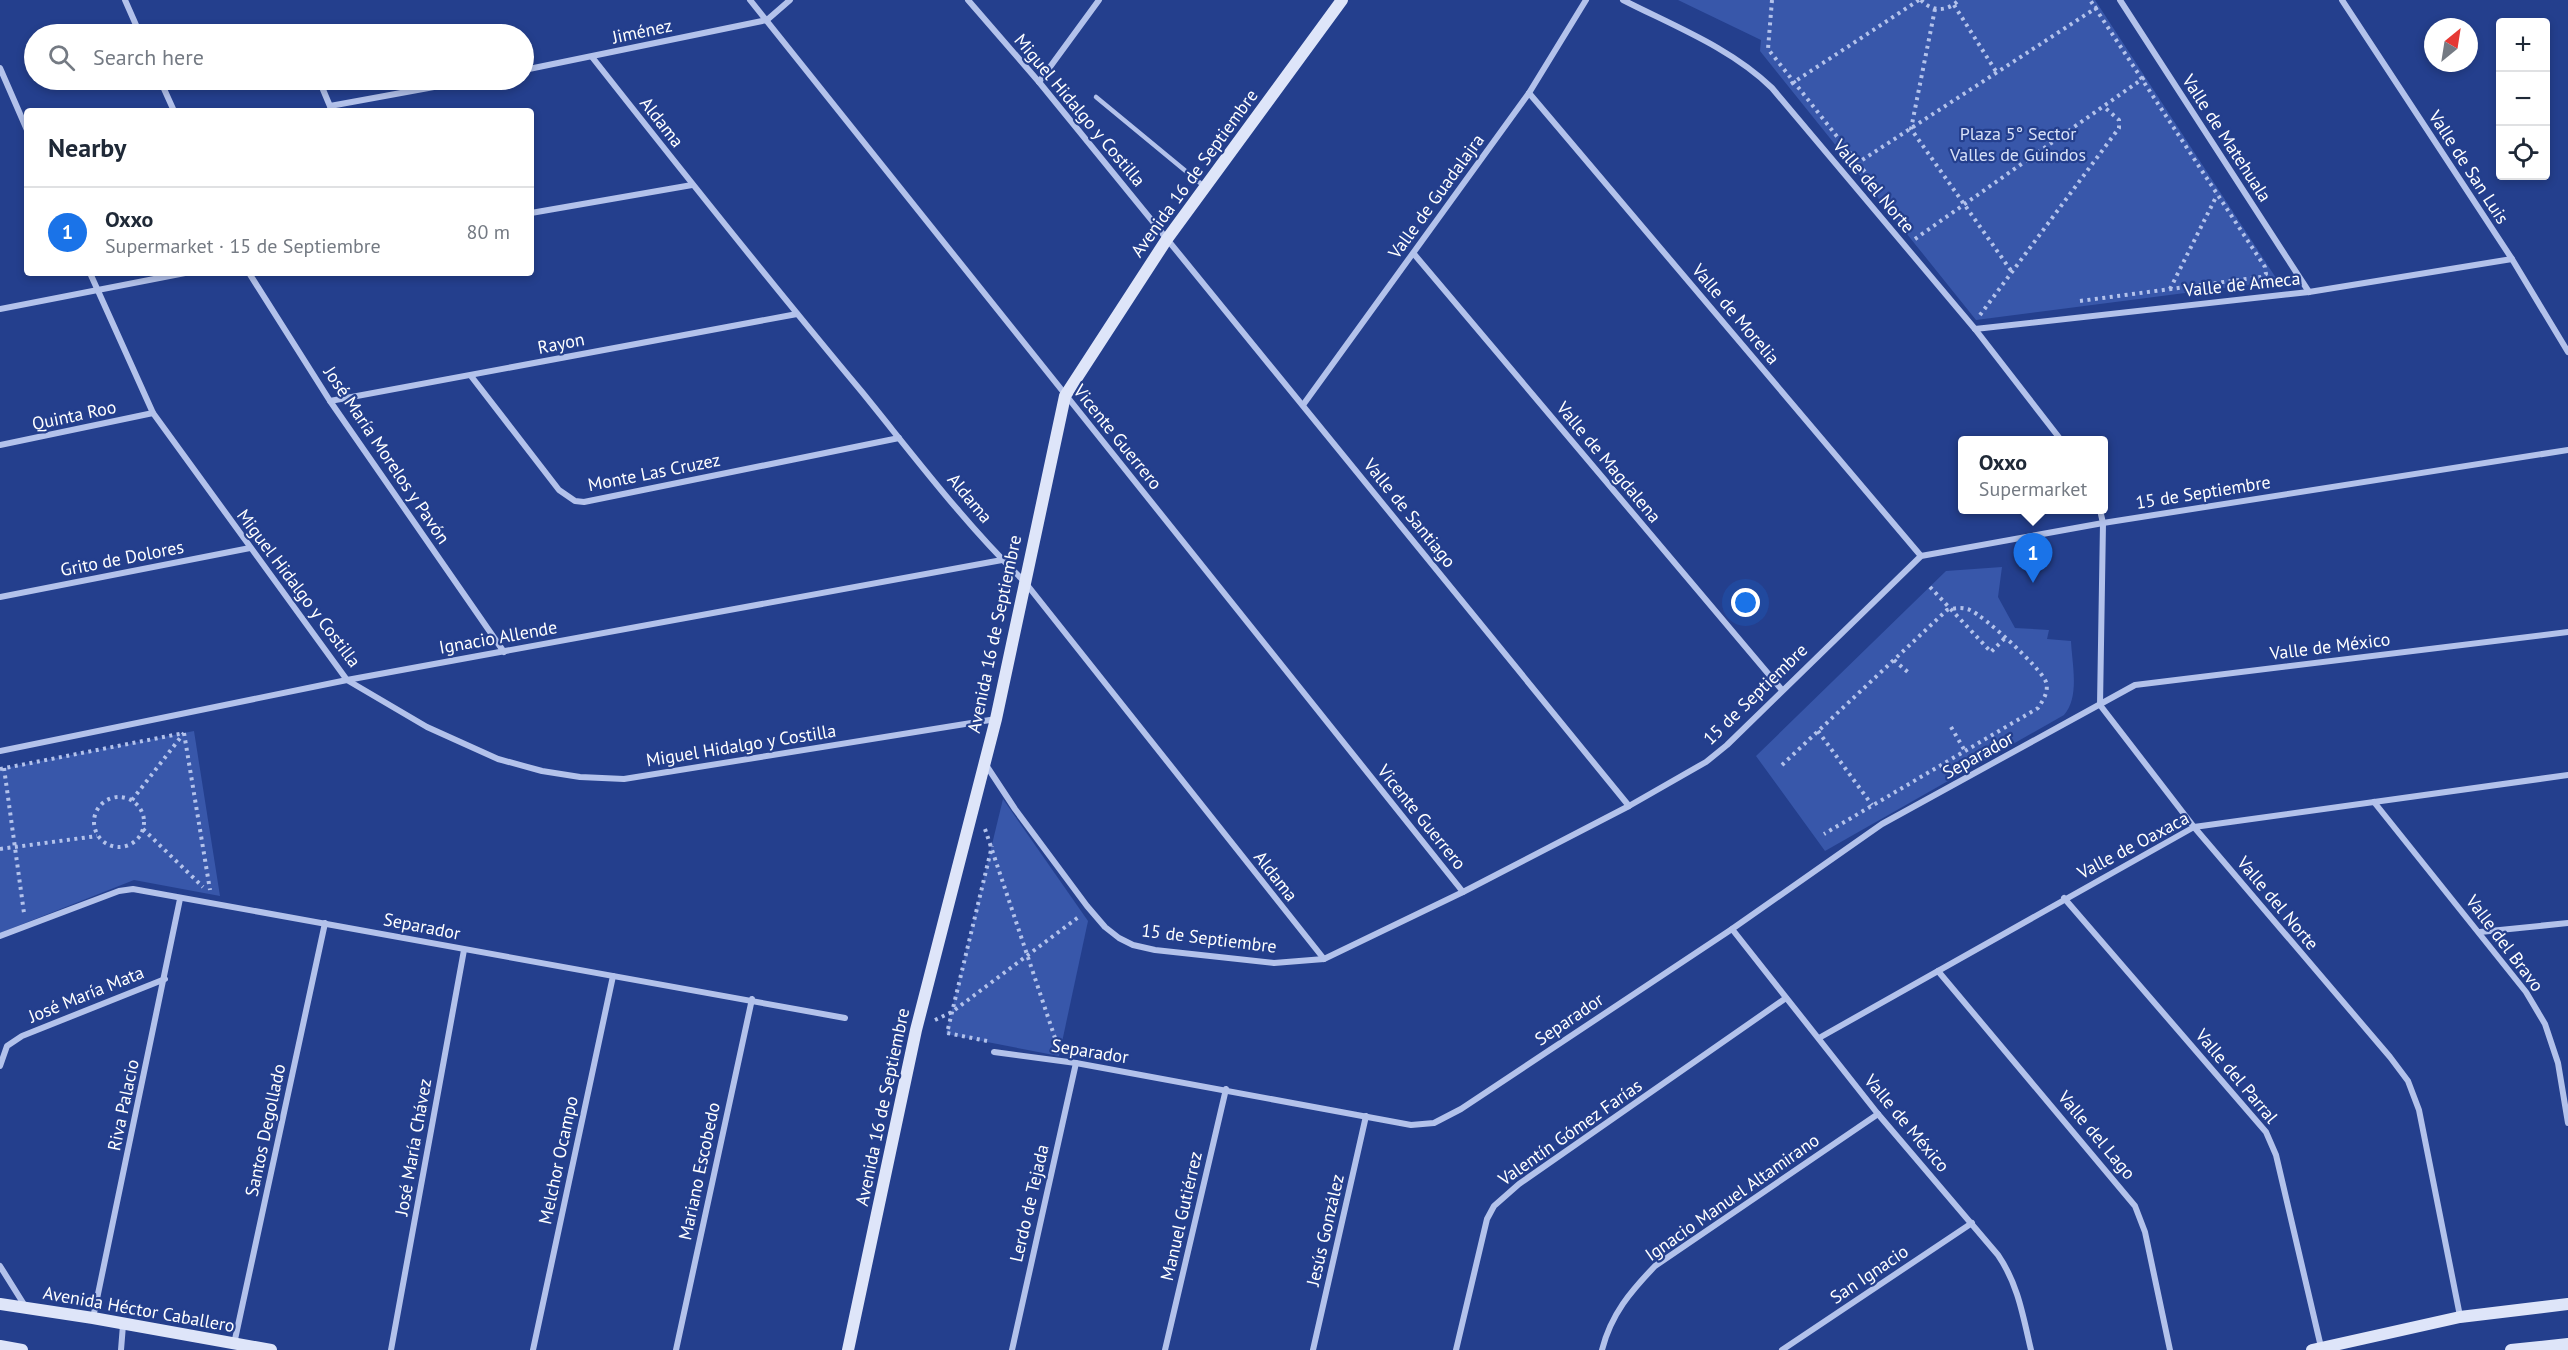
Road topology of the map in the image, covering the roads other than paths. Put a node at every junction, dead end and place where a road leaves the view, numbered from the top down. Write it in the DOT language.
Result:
graph roads {
  1 [pos="125,0"];
  2 [pos="750,0"];
  3 [pos="790,0"];
  4 [pos="968,0"];
  5 [pos="1099,0"];
  6 [pos="1341,0"];
  7 [pos="1586,0"];
  8 [pos="1623,0"];
  9 [pos="2120,0"];
  10 [pos="2342,0"];
  11 [pos="767,20"];
  12 [pos="136,24"];
  13 [pos="592,57"];
  14 [pos="0,68"];
  15 [pos="534,68"];
  16 [pos="1039,82"];
  17 [pos="165,90"];
  18 [pos="322,90"];
  19 [pos="423,90"];
  20 [pos="1529,93"];
  21 [pos="1096,97"];
  22 [pos="173,108"];
  23 [pos="331,108"];
  24 [pos="336,108"];
  25 [pos="24,123"];
  26 [pos="692,185"];
  27 [pos="1205,187"];
  28 [pos="534,212"];
  29 [pos="1167,239"];
  30 [pos="1414,254"];
  31 [pos="2512,259"];
  32 [pos="91,276"];
  33 [pos="170,276"];
  34 [pos="251,276"];
  35 [pos="98,291"];
  36 [pos="2309,292"];
  37 [pos="0,309"];
  38 [pos="797,314"];
  39 [pos="1975,329"];
  40 [pos="2568,352"];
  41 [pos="471,376"];
  42 [pos="1065,396"];
  43 [pos="330,401"];
  44 [pos="1303,405"];
  45 [pos="153,413"];
  46 [pos="2057,436"];
  47 [pos="899,438"];
  48 [pos="0,445"];
  49 [pos="2568,450"];
  50 [pos="2101,514"];
  51 [pos="2103,522"];
  52 [pos="250,549"];
  53 [pos="1921,555"];
  54 [pos="1002,560"];
  55 [pos="1024,581"];
  56 [pos="0,597"];
  57 [pos="2568,632"];
  58 [pos="504,652"];
  59 [pos="347,680"];
  60 [pos="1782,690"];
  61 [pos="2100,705"];
  62 [pos="996,719"];
  63 [pos="0,751"];
  64 [pos="984,762"];
  65 [pos="2568,775"];
  66 [pos="2374,802"];
  67 [pos="1629,806"];
  68 [pos="2194,827"];
  69 [pos="1463,892"];
  70 [pos="2064,898"];
  71 [pos="180,899"];
  72 [pos="325,922"];
  73 [pos="2568,923"];
  74 [pos="1732,929"];
  75 [pos="2481,932"];
  76 [pos="0,936"];
  77 [pos="464,950"];
  78 [pos="1324,959"];
  79 [pos="1938,971"];
  80 [pos="613,976"];
  81 [pos="165,979"];
  82 [pos="1786,998"];
  83 [pos="752,999"];
  84 [pos="845,1017"];
  85 [pos="1819,1038"];
  86 [pos="994,1052"];
  87 [pos="1076,1063"];
  88 [pos="0,1066"];
  89 [pos="1226,1089"];
  90 [pos="1878,1114"];
  91 [pos="1366,1116"];
  92 [pos="2568,1123"];
  93 [pos="1972,1223"];
  94 [pos="0,1266"];
  95 [pos="2568,1304"];
  96 [pos="0,1305"];
  97 [pos="25,1307"];
  98 [pos="2460,1317"];
  99 [pos="93,1318"];
  100 [pos="123,1325"];
  101 [pos="234,1344"];
  102 [pos="2568,1344"];
  103 [pos="0,1346"];
  104 [pos="2316,1349"];
  105 [pos="22,1350"];
  106 [pos="122,1350"];
  107 [pos="271,1350"];
  108 [pos="391,1350"];
  109 [pos="532,1350"];
  110 [pos="676,1350"];
  111 [pos="848,1350"];
  112 [pos="1012,1350"];
  113 [pos="1165,1350"];
  114 [pos="1313,1350"];
  115 [pos="1456,1350"];
  116 [pos="1602,1350"];
  117 [pos="1782,1350"];
  118 [pos="2031,1350"];
  119 [pos="2170,1350"];
  120 [pos="2511,1350"];
  1 -- 12 [label="street"];
  2 -- 11 [label="street, Vicente Guerrero"];
  3 -- 11 [label="street"];
  4 -- 16 [label="street, Miguel Hidalgo y Costilla"];
  5 -- 16 [label="street"];
  6 -- 27 [label="street, Avenida 16 de Septiembre"];
  7 -- 20 [label="street, Valle de Guadalajra"];
  8 -- 39 [label="street, Valle del Norte"];
  9 -- 36 [label="street, Valle de Matehuala"];
  10 -- 31 [label="street, Valle de San Luis"];
  11 -- 13 [label="street, Jiménez"];
  11 -- 42 [label="street, Vicente Guerrero"];
  13 -- 15 [label="street, Jiménez"];
  13 -- 26 [label="street, Aldama"];
  14 -- 25 [label="street"];
  16 -- 29 [label="street, Miguel Hidalgo y Costilla"];
  17 -- 22 [label="street"];
  18 -- 23 [label="street"];
  19 -- 24 [label="street"];
  20 -- 30 [label="street, Valle de Guadalajra"];
  20 -- 53 [label="street, Valle de Morelia"];
  21 -- 27 [label="lane"];
  26 -- 28 [label="street"];
  26 -- 38 [label="street, Aldama"];
  27 -- 29 [label="street, Avenida 16 de Septiembre"];
  29 -- 42 [label="street, Avenida 16 de Septiembre"];
  29 -- 44 [label="street, Valle de Santiago"];
  30 -- 44 [label="street, Valle de Guadalajra"];
  30 -- 60 [label="street, Valle de Magdalena"];
  31 -- 36 [label="street, Valle de Ameca"];
  31 -- 40 [label="street, Valle de San Luis"];
  32 -- 35 [label="street, Miguel Hidalgo y Costilla"];
  33 -- 35 [label="street"];
  34 -- 43 [label="street, José María Morelos y Pavón"];
  35 -- 37 [label="street"];
  35 -- 45 [label="street, Miguel Hidalgo y Costilla"];
  36 -- 39 [label="street, Valle de Ameca"];
  38 -- 41 [label="street, Rayon"];
  38 -- 47 [label="street, Aldama"];
  39 -- 46 [label="street, Valle del Norte"];
  41 -- 43 [label="street, Rayon"];
  41 -- 47 [label="street, Monte Las Cruzez"];
  42 -- 55 [label="street, Avenida 16 de Septiembre"];
  42 -- 69 [label="street, Vicente Guerrero"];
  43 -- 58 [label="street, José María Morelos y Pavón"];
  44 -- 67 [label="street, Valle de Santiago"];
  45 -- 48 [label="street, Quinta Roo"];
  45 -- 52 [label="street, Miguel Hidalgo y Costilla"];
  47 -- 54 [label="street, Aldama"];
  49 -- 51 [label="street, 15 de Septiembre"];
  50 -- 51 [label="street"];
  51 -- 53 [label="street, 15 de Septiembre"];
  51 -- 61 [label="street"];
  52 -- 56 [label="street, Grito de Dolores"];
  52 -- 59 [label="street, Miguel Hidalgo y Costilla"];
  53 -- 60 [label="street, 15 de Septiembre"];
  54 -- 55 [label="street, Aldama"];
  54 -- 58 [label="street, Ignacio Allende"];
  55 -- 62 [label="street, Avenida 16 de Septiembre"];
  55 -- 78 [label="street, Aldama"];
  57 -- 61 [label="street, Valle de México"];
  58 -- 59 [label="street, Ignacio Allende"];
  59 -- 62 [label="street, Miguel Hidalgo y Costilla"];
  59 -- 63 [label="street, Ignacio Allende"];
  60 -- 67 [label="street, 15 de Septiembre"];
  61 -- 68 [label="street, Valle del Norte"];
  61 -- 74 [label="street, Separador"];
  62 -- 64 [label="street, Avenida 16 de Septiembre"];
  64 -- 78 [label="street, 15 de Septiembre"];
  64 -- 111 [label="street, Avenida 16 de Septiembre"];
  65 -- 66 [label="street, Valle de Oaxaca"];
  66 -- 68 [label="street, Valle de Oaxaca"];
  66 -- 75 [label="street, Valle del Bravo"];
  67 -- 69 [label="street, 15 de Septiembre"];
  68 -- 70 [label="street, Valle de Oaxaca"];
  68 -- 98 [label="street, Valle del Norte"];
  69 -- 78 [label="street, 15 de Septiembre"];
  70 -- 79 [label="street, Valle de Oaxaca"];
  70 -- 104 [label="street, Valle del Parral"];
  71 -- 72 [label="street, Separador"];
  71 -- 76 [label="street, Separador"];
  71 -- 81 [label="street, Riva Palacio"];
  72 -- 77 [label="street, Separador"];
  72 -- 101 [label="street, Santos Degollado"];
  73 -- 75 [label="street"];
  74 -- 82 [label="street, Valle de México"];
  74 -- 91 [label="street, Separador"];
  75 -- 92 [label="street, Valle del Bravo"];
  77 -- 80 [label="street, Separador"];
  77 -- 108 [label="street, José María Chávez"];
  79 -- 85 [label="street, Valle de Oaxaca"];
  79 -- 119 [label="street, Valle del Lago"];
  80 -- 83 [label="street, Separador"];
  80 -- 109 [label="street, Melchor Ocampo"];
  81 -- 88 [label="street, José María Mata"];
  81 -- 99 [label="street, Riva Palacio"];
  82 -- 85 [label="street, Valle de México"];
  82 -- 115 [label="street, Valentín Gómez Farías"];
  83 -- 84 [label="street, Separador"];
  83 -- 110 [label="street, Mariano Escobedo"];
  85 -- 90 [label="street, Valle de México"];
  86 -- 87 [label="street, Separador"];
  87 -- 89 [label="street, Separador"];
  87 -- 112 [label="street, Lerdo de Tejada"];
  89 -- 91 [label="street, Separador"];
  89 -- 113 [label="street, Manuel Gutiérrez"];
  90 -- 93 [label="street, Valle de México"];
  90 -- 116 [label="street, Ignacio Manuel Altamirano"];
  91 -- 114 [label="street, Jesús González"];
  93 -- 117 [label="street, San Ignacio"];
  93 -- 118 [label="street, Valle de México"];
  94 -- 97 [label="street"];
  95 -- 98 [label="street"];
  96 -- 97 [label="street, Avenida Héctor Caballero"];
  97 -- 99 [label="street, Avenida Héctor Caballero"];
  98 -- 104 [label="street"];
  99 -- 100 [label="street, Avenida Héctor Caballero"];
  100 -- 101 [label="street, Avenida Héctor Caballero"];
  100 -- 106 [label="street"];
  101 -- 107 [label="street, Avenida Héctor Caballero"];
  102 -- 120 [label="street"];
  103 -- 105 [label="street"];
}
